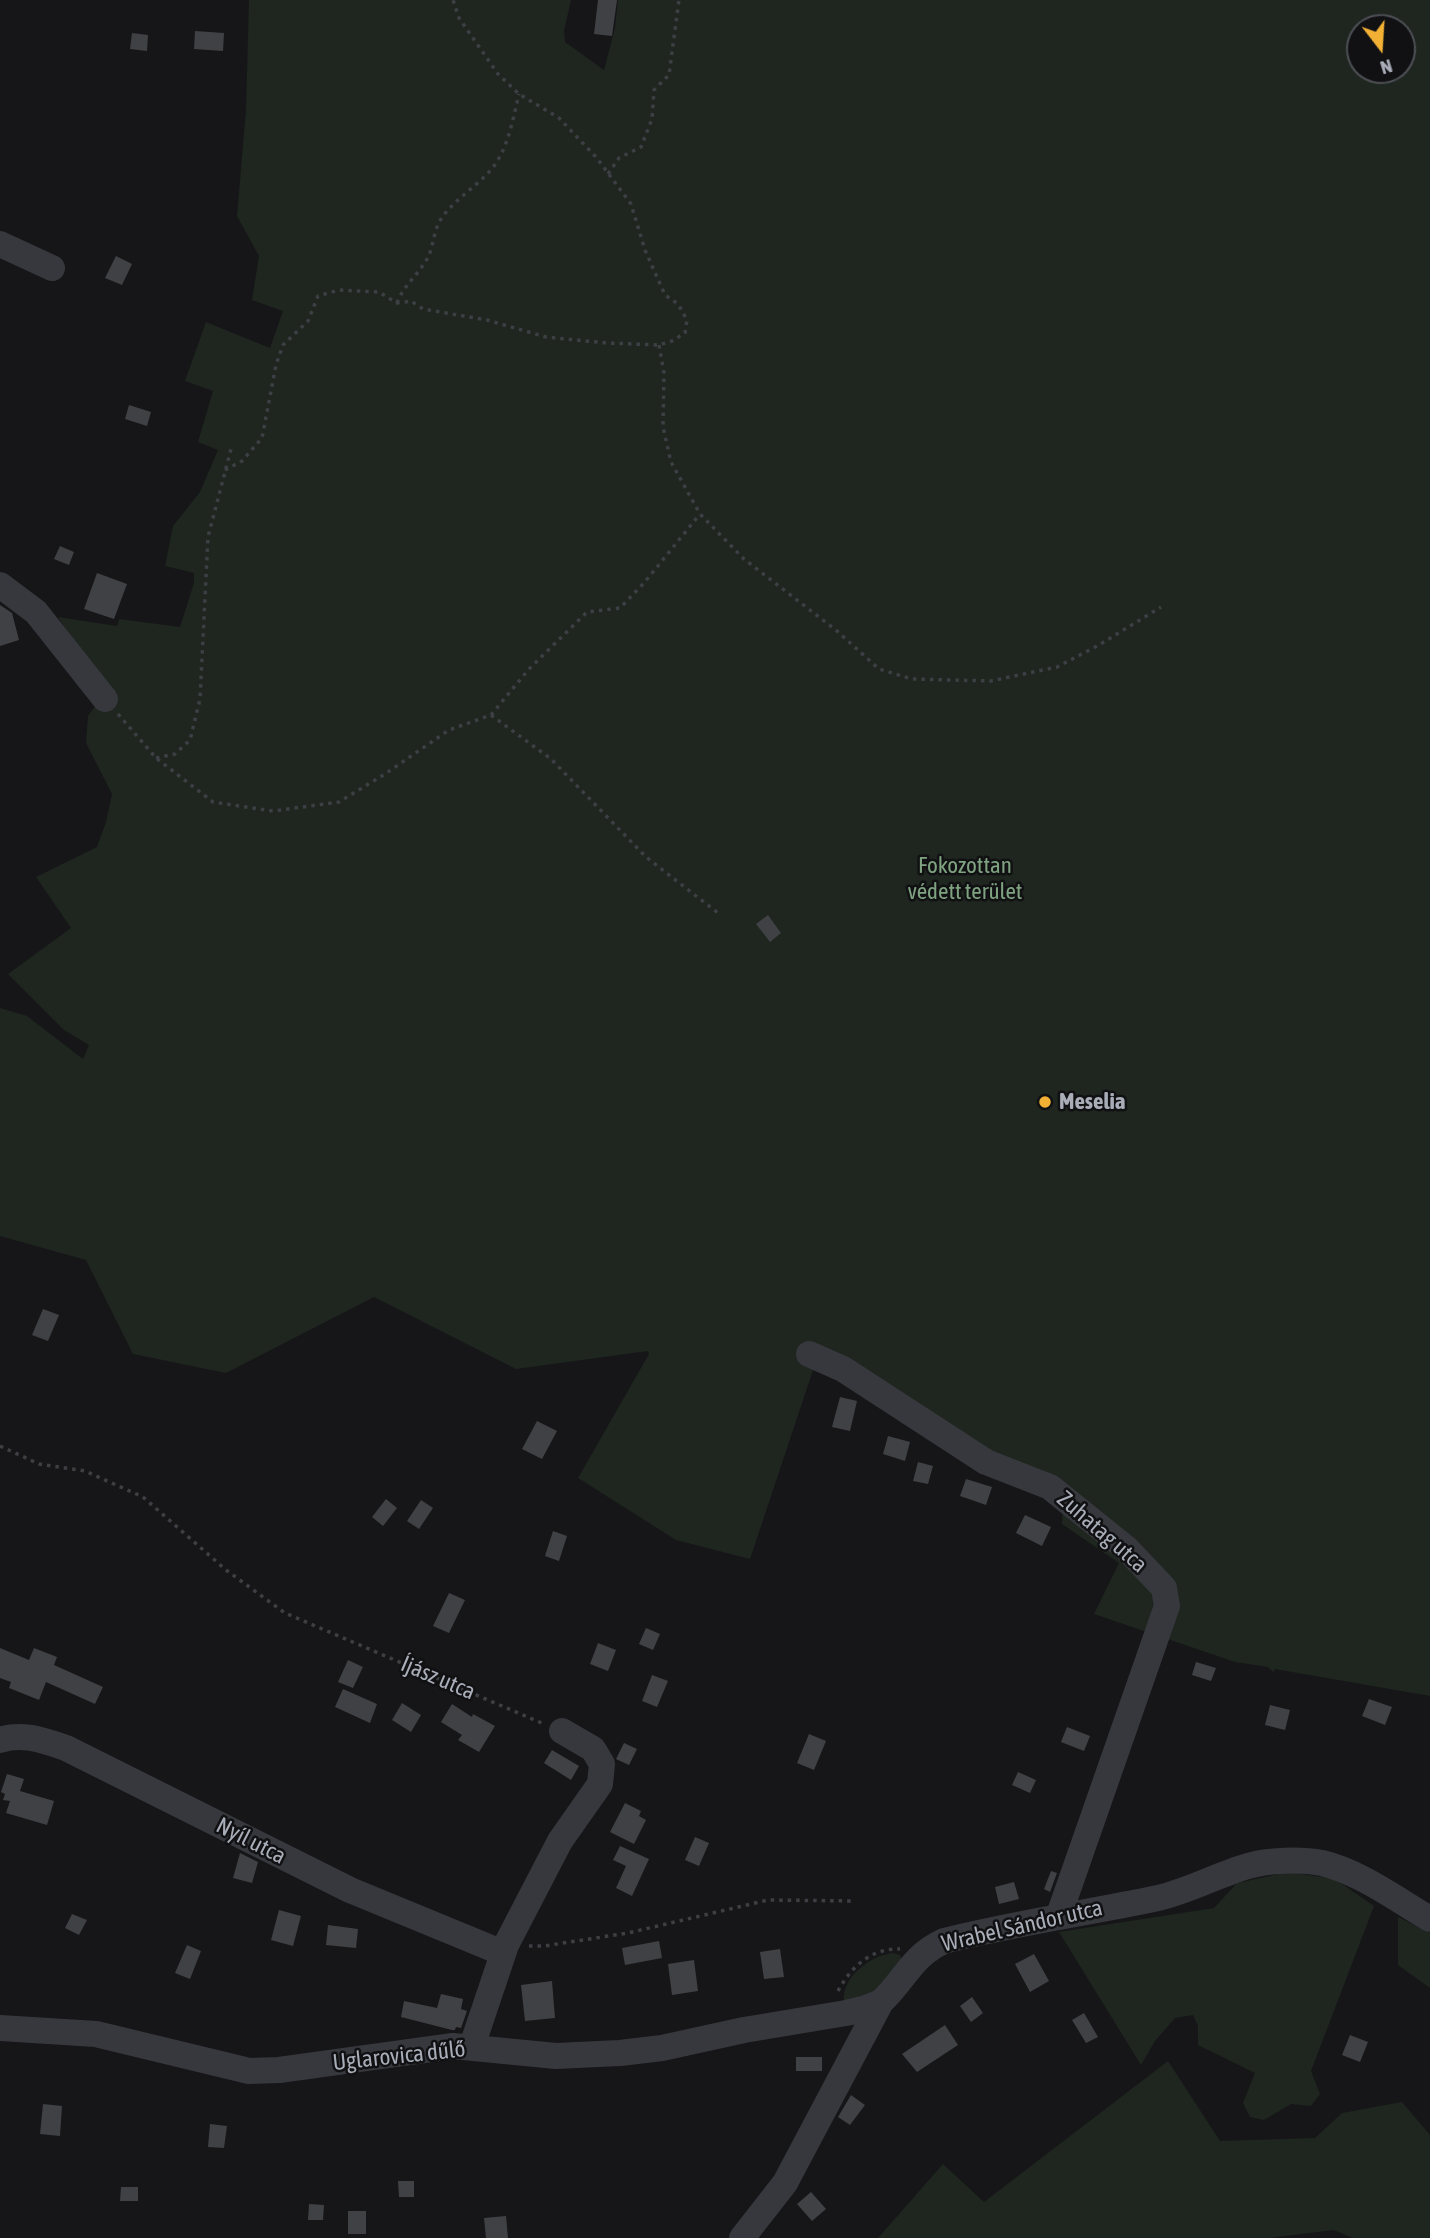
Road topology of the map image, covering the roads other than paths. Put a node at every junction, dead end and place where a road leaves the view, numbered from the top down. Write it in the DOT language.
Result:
graph roads {
  1 [pos="0,244"];
  2 [pos="52,268"];
  3 [pos="0,584"];
  4 [pos="105,699"];
  5 [pos="809,1354"];
  6 [pos="562,1731"];
  7 [pos="0,1740"];
  8 [pos="1059,1915"];
  9 [pos="1430,1919"];
  10 [pos="504,1949"];
  11 [pos="881,2002"];
  12 [pos="0,2028"];
  13 [pos="472,2046"];
  14 [pos="742,2238"];
  1 -- 2 [label="street"];
  3 -- 4 [label="street"];
  5 -- 8 [label="street, Zuhatag utca"];
  6 -- 10 [label="street"];
  7 -- 10 [label="street, Nyíl utca"];
  8 -- 9 [label="street, Wrabel Sándor utca"];
  8 -- 11 [label="street, Wrabel Sándor utca"];
  10 -- 13 [label="street"];
  11 -- 13 [label="street, Uglarovica dűlő"];
  11 -- 14 [label="street, Wrabel Sándor utca"];
  12 -- 13 [label="street, Uglarovica dűlő"];
}
